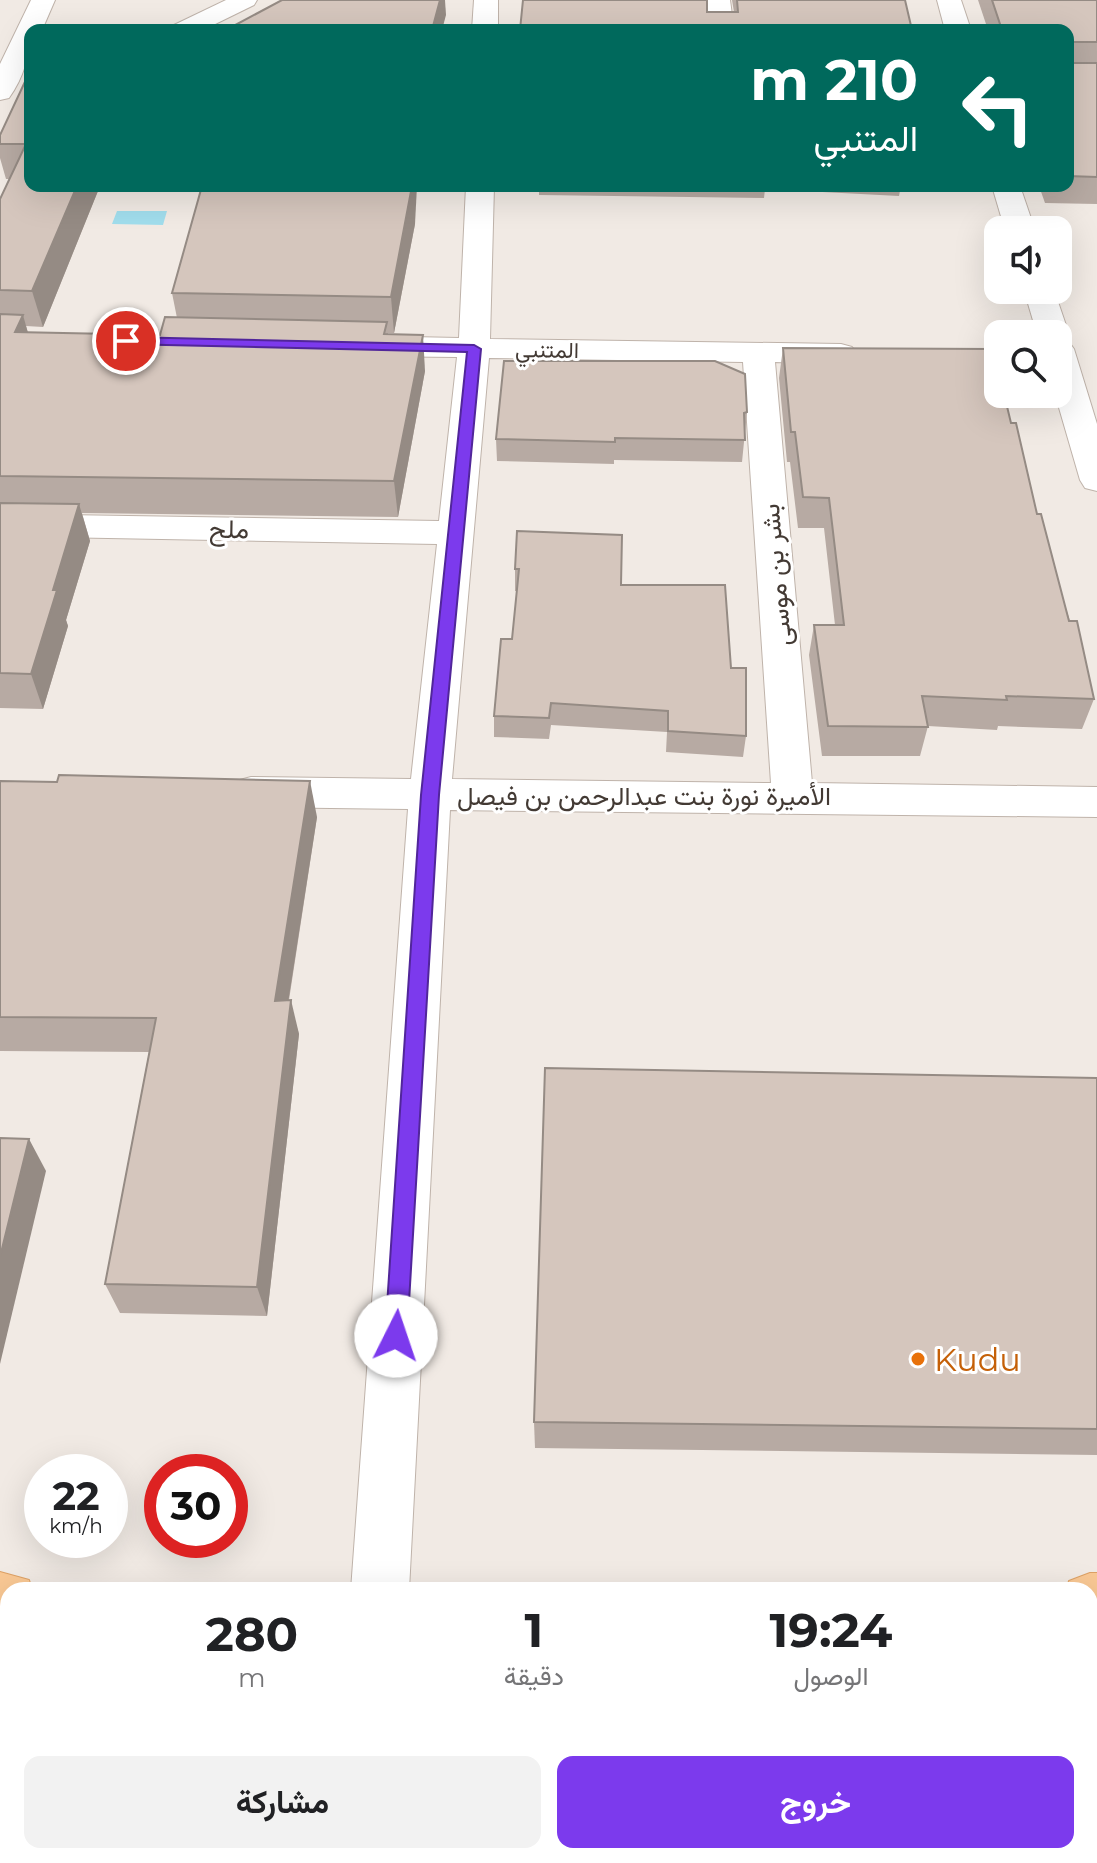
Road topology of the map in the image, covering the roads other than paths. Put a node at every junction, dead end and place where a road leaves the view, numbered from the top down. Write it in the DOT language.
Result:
graph roads {
  1 [pos="43,0"];
  2 [pos="245,0"];
  3 [pos="486,0"];
  4 [pos="718,0"];
  5 [pos="949,0"];
  6 [pos="33,24"];
  7 [pos="195,24"];
  8 [pos="485,24"];
  9 [pos="720,24"];
  10 [pos="956,24"];
  11 [pos="24,44"];
  12 [pos="14,67"];
  13 [pos="0,92"];
  14 [pos="480,192"];
  15 [pos="1008,192"];
  16 [pos="1016,216"];
  17 [pos="332,345"];
  18 [pos="474,349"];
  19 [pos="758,353"];
  20 [pos="1072,353"];
  21 [pos="870,355"];
  22 [pos="1097,358"];
  23 [pos="1072,397"];
  24 [pos="1097,480"];
  25 [pos="0,525"];
  26 [pos="457,533"];
  27 [pos="207,791"];
  28 [pos="430,795"];
  29 [pos="793,797"];
  30 [pos="1097,802"];
  31 [pos="381,1582"];
  1 -- 6 [label="street"];
  2 -- 7 [label="street"];
  3 -- 8 [label="street"];
  4 -- 9 [label="street"];
  5 -- 10 [label="street"];
  11 -- 12 [label="street"];
  12 -- 13 [label="street"];
  14 -- 18 [label="street"];
  15 -- 16 [label="street"];
  17 -- 18 [label="street, المتنبي"];
  18 -- 19 [label="street, المتنبي"];
  18 -- 26 [label="street"];
  19 -- 21 [label="street, المتنبي"];
  19 -- 29 [label="street, بشر بن موسى"];
  20 -- 22 [label="street"];
  23 -- 24 [label="street"];
  25 -- 26 [label="street, ملح"];
  26 -- 28 [label="street"];
  27 -- 28 [label="street, الأميرة نورة بنت عبدالرحمن بن فيصل"];
  28 -- 29 [label="street, الأميرة نورة بنت عبدالرحمن بن فيصل"];
  28 -- 31 [label="street"];
  29 -- 30 [label="street, الأميرة نورة بنت عبدالرحمن بن فيصل"];
}
